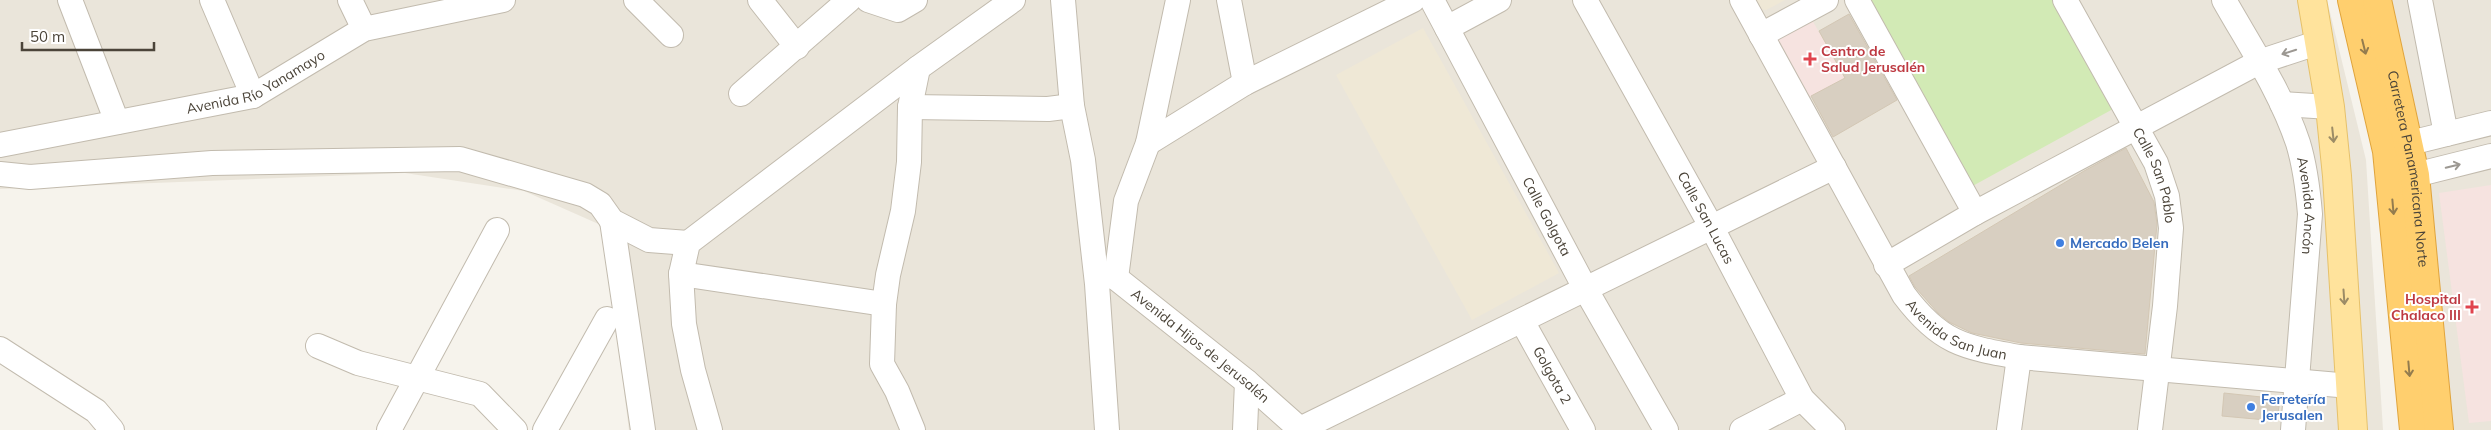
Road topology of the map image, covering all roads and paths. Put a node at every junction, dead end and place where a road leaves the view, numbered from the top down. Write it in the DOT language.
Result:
graph roads {
  1 [pos="70,0"];
  2 [pos="212,0"];
  3 [pos="350,0"];
  4 [pos="636,0"];
  5 [pos="760,0"];
  6 [pos="849,0"];
  7 [pos="868,0"];
  8 [pos="915,0"];
  9 [pos="1013,0"];
  10 [pos="1063,0"];
  11 [pos="1178,0"];
  12 [pos="1229,0"];
  13 [pos="1413,0"];
  14 [pos="1432,0"];
  15 [pos="1499,0"];
  16 [pos="1585,0"];
  17 [pos="1742,0"];
  18 [pos="1826,0"];
  19 [pos="1858,0"];
  20 [pos="2065,0"];
  21 [pos="2224,0"];
  22 [pos="2312,0"];
  23 [pos="2352,0"];
  24 [pos="2377,0"];
  25 [pos="2420,0"];
  26 [pos="490,1"];
  27 [pos="1447,28"];
  28 [pos="364,29"];
  29 [pos="671,35"];
  30 [pos="1762,35"];
  31 [pos="2320,42"];
  32 [pos="797,47"];
  33 [pos="2259,62"];
  34 [pos="918,68"];
  35 [pos="1245,83"];
  36 [pos="741,94"];
  37 [pos="253,96"];
  38 [pos="2282,104"];
  39 [pos="1072,106"];
  40 [pos="910,107"];
  41 [pos="2330,107"];
  42 [pos="117,122"];
  43 [pos="2491,123"];
  44 [pos="2135,127"];
  45 [pos="2446,134"];
  46 [pos="1148,143"];
  47 [pos="2410,143"];
  48 [pos="0,145"];
  49 [pos="2491,156"];
  50 [pos="1834,168"];
  51 [pos="0,174"];
  52 [pos="2415,176"];
  53 [pos="1975,213"];
  54 [pos="612,221"];
  55 [pos="1711,226"];
  56 [pos="497,230"];
  57 [pos="688,242"];
  58 [pos="1886,266"];
  59 [pos="681,274"];
  60 [pos="1106,274"];
  61 [pos="1586,290"];
  62 [pos="884,304"];
  63 [pos="607,319"];
  64 [pos="1522,322"];
  65 [pos="318,346"];
  66 [pos="0,349"];
  67 [pos="2020,357"];
  68 [pos="2157,368"];
  69 [pos="417,378"];
  70 [pos="2298,380"];
  71 [pos="1247,382"];
  72 [pos="2350,386"];
  73 [pos="1802,399"];
  74 [pos="90,420"];
  75 [pos="112,430"];
  76 [pos="389,430"];
  77 [pos="515,430"];
  78 [pos="545,430"];
  79 [pos="643,430"];
  80 [pos="710,430"];
  81 [pos="912,430"];
  82 [pos="1107,430"];
  83 [pos="1245,430"];
  84 [pos="1300,430"];
  85 [pos="1583,430"];
  86 [pos="1666,430"];
  87 [pos="1742,430"];
  88 [pos="1833,430"];
  89 [pos="2009,430"];
  90 [pos="2150,430"];
  91 [pos="2293,430"];
  92 [pos="2353,430"];
  93 [pos="2414,430"];
  94 [pos="2439,430"];
  1 -- 42 [label="street"];
  2 -- 37 [label="street"];
  3 -- 28 [label="street"];
  4 -- 29 [label="street"];
  5 -- 32 [label="street"];
  6 -- 32 [label="street"];
  7 -- 8 [label="street"];
  9 -- 34 [label="street"];
  10 -- 39 [label="street"];
  11 -- 46 [label="street"];
  12 -- 35 [label="street"];
  13 -- 35 [label="street"];
  14 -- 27 [label="street, Calle Golgota"];
  15 -- 27 [label="street"];
  16 -- 55 [label="street, Calle San Lucas"];
  17 -- 30 [label="street, Avenida San Juan"];
  18 -- 30 [label="street"];
  19 -- 53 [label="street"];
  20 -- 44 [label="street, Calle San Pablo"];
  21 -- 33 [label="street, Avenida Ancón"];
  22 -- 31 [label="main road"];
  23 -- 93 [label="highway, Carretera Panamericana Norte, one-way"];
  24 -- 47 [label="highway, Carretera Panamericana Norte"];
  25 -- 45 [label="street"];
  26 -- 28 [label="street, Avenida Río Yanamayo"];
  27 -- 61 [label="street, Calle Golgota"];
  28 -- 37 [label="street, Avenida Río Yanamayo"];
  30 -- 50 [label="street, Avenida San Juan"];
  31 -- 33 [label="street, one-way"];
  31 -- 41 [label="main road"];
  32 -- 36 [label="street"];
  33 -- 38 [label="street, Avenida Ancón"];
  33 -- 44 [label="street"];
  34 -- 40 [label="street"];
  34 -- 57 [label="street"];
  35 -- 46 [label="street"];
  37 -- 42 [label="street, Avenida Río Yanamayo"];
  38 -- 41 [label="street"];
  38 -- 70 [label="street, Avenida Ancón"];
  39 -- 40 [label="street"];
  39 -- 60 [label="street"];
  40 -- 62 [label="street"];
  41 -- 72 [label="main road, one-way"];
  42 -- 48 [label="street, Avenida Río Yanamayo"];
  43 -- 45 [label="street"];
  44 -- 53 [label="street"];
  44 -- 68 [label="street, Calle San Pablo"];
  45 -- 47 [label="street"];
  46 -- 60 [label="street"];
  47 -- 52 [label="highway, Carretera Panamericana Norte"];
  52 -- 49 [label="street, one-way"];
  50 -- 55 [label="street"];
  50 -- 58 [label="street, Avenida San Juan"];
  51 -- 54 [label="street"];
  52 -- 94 [label="highway, Carretera Panamericana Norte"];
  53 -- 58 [label="street"];
  54 -- 57 [label="street"];
  54 -- 79 [label="street"];
  55 -- 61 [label="street"];
  55 -- 73 [label="street, Calle San Lucas"];
  56 -- 69 [label="street"];
  57 -- 59 [label="street"];
  58 -- 67 [label="street, Avenida San Juan"];
  59 -- 62 [label="street"];
  59 -- 80 [label="street"];
  60 -- 71 [label="street, Avenida Hijos de Jerusalén"];
  60 -- 82 [label="street"];
  61 -- 64 [label="street"];
  61 -- 86 [label="street, Calle Golgota"];
  62 -- 81 [label="street"];
  63 -- 78 [label="street"];
  64 -- 84 [label="street"];
  64 -- 85 [label="street, Golgota 2"];
  65 -- 69 [label="street"];
  66 -- 74 [label="street"];
  67 -- 68 [label="street, Avenida San Juan"];
  67 -- 89 [label="street"];
  68 -- 70 [label="street, Avenida San Juan"];
  68 -- 90 [label="street, Calle San Pablo"];
  69 -- 76 [label="street"];
  69 -- 77 [label="street"];
  70 -- 72 [label="street, Avenida San Juan"];
  70 -- 91 [label="street, Avenida Ancón"];
  71 -- 83 [label="street"];
  71 -- 84 [label="street, Avenida Hijos de Jerusalén"];
  72 -- 92 [label="main road"];
  73 -- 87 [label="street"];
  73 -- 88 [label="street, Calle San Lucas"];
  74 -- 75 [label="street"];
}
